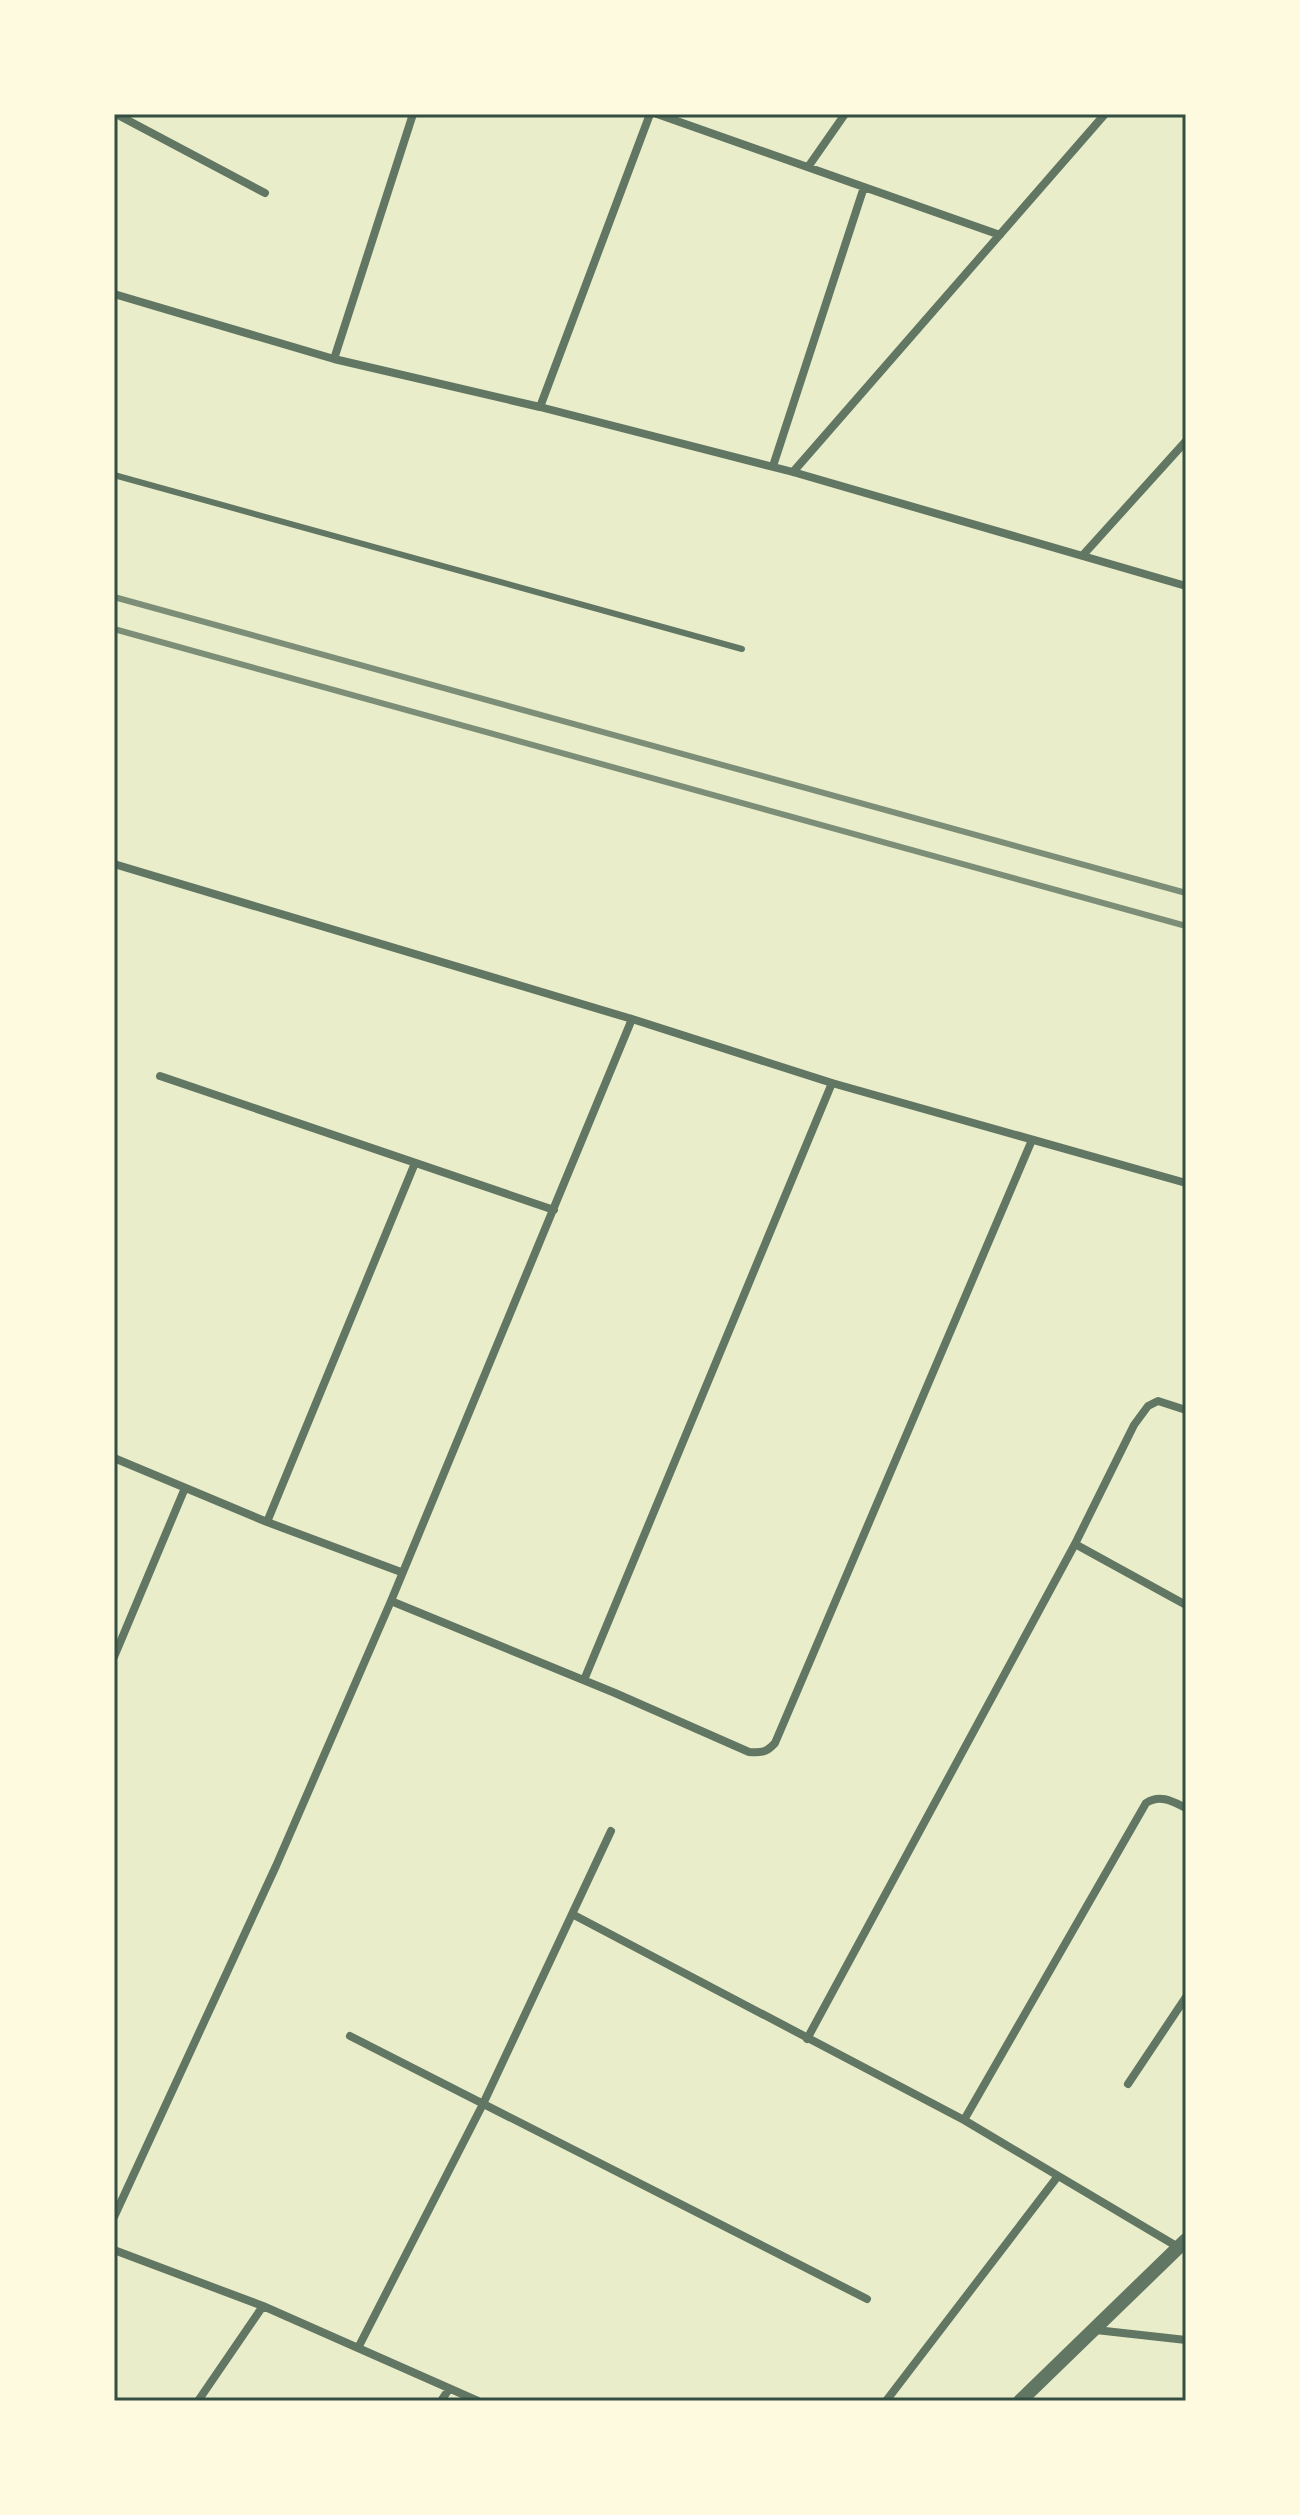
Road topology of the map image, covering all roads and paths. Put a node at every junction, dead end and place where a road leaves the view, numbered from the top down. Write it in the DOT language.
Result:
graph roads {
  1 [pos="116,114"];
  2 [pos="413,114"];
  3 [pos="650,114"];
  4 [pos="657,114"];
  5 [pos="845,114"];
  6 [pos="1105,114"];
  7 [pos="808,167"];
  8 [pos="864,187"];
  9 [pos="265,193"];
  10 [pos="1000,235"];
  11 [pos="114,294"];
  12 [pos="334,359"];
  13 [pos="540,407"];
  14 [pos="1186,441"];
  15 [pos="773,466"];
  16 [pos="793,472"];
  17 [pos="114,475"];
  18 [pos="1083,555"];
  19 [pos="1186,586"];
  20 [pos="742,649"];
  21 [pos="114,864"];
  22 [pos="632,1019"];
  23 [pos="160,1076"];
  24 [pos="832,1083"];
  25 [pos="1032,1140"];
  26 [pos="415,1163"];
  27 [pos="1186,1183"];
  28 [pos="554,1210"];
  29 [pos="1186,1410"];
  30 [pos="114,1458"];
  31 [pos="185,1488"];
  32 [pos="267,1522"];
  33 [pos="1075,1544"];
  34 [pos="401,1572"];
  35 [pos="391,1601"];
  36 [pos="1186,1605"];
  37 [pos="114,1657"];
  38 [pos="584,1680"];
  39 [pos="1186,1808"];
  40 [pos="611,1831"];
  41 [pos="572,1914"];
  42 [pos="1186,1997"];
  43 [pos="350,2036"];
  44 [pos="807,2039"];
  45 [pos="1128,2084"];
  46 [pos="483,2104"];
  47 [pos="964,2120"];
  48 [pos="1058,2176"];
  49 [pos="114,2217"];
  50 [pos="1182,2244"];
  51 [pos="114,2250"];
  52 [pos="867,2299"];
  53 [pos="263,2306"];
  54 [pos="1096,2330"];
  55 [pos="1186,2340"];
  56 [pos="358,2348"];
  57 [pos="449,2389"];
  58 [pos="198,2401"];
  59 [pos="441,2401"];
  60 [pos="478,2401"];
  61 [pos="886,2401"];
  62 [pos="1020,2401"];
  1 -- 9 [label="street"];
  2 -- 12 [label="street"];
  3 -- 13 [label="street"];
  4 -- 7 [label="street"];
  5 -- 7 [label="street"];
  6 -- 10 [label="street"];
  7 -- 8 [label="street"];
  8 -- 10 [label="street"];
  8 -- 15 [label="street"];
  10 -- 16 [label="street"];
  11 -- 12 [label="street"];
  12 -- 13 [label="street"];
  13 -- 15 [label="street"];
  14 -- 18 [label="street"];
  15 -- 16 [label="street"];
  16 -- 18 [label="street"];
  17 -- 20 [label="lane"];
  18 -- 19 [label="street"];
  21 -- 22 [label="street"];
  22 -- 24 [label="street"];
  22 -- 28 [label="street"];
  23 -- 26 [label="street"];
  24 -- 25 [label="street"];
  24 -- 38 [label="street"];
  25 -- 27 [label="street"];
  25 -- 38 [label="street"];
  26 -- 28 [label="street"];
  26 -- 32 [label="street"];
  28 -- 34 [label="street"];
  29 -- 33 [label="street"];
  30 -- 31 [label="street"];
  31 -- 32 [label="street"];
  31 -- 37 [label="street"];
  32 -- 34 [label="street"];
  33 -- 36 [label="street"];
  33 -- 44 [label="street"];
  34 -- 35 [label="street"];
  35 -- 38 [label="street"];
  35 -- 49 [label="street"];
  39 -- 47 [label="street"];
  40 -- 41 [label="street"];
  41 -- 44 [label="street"];
  41 -- 46 [label="street"];
  42 -- 45 [label="street"];
  43 -- 46 [label="street"];
  44 -- 47 [label="street"];
  46 -- 52 [label="street"];
  46 -- 56 [label="street"];
  47 -- 48 [label="street"];
  48 -- 50 [label="street"];
  48 -- 61 [label="street"];
  50 -- 54 [label="street"];
  51 -- 53 [label="street"];
  53 -- 56 [label="street"];
  53 -- 58 [label="street"];
  54 -- 55 [label="street"];
  54 -- 62 [label="street"];
  56 -- 57 [label="street"];
  57 -- 59 [label="street"];
  57 -- 60 [label="street"];
}
